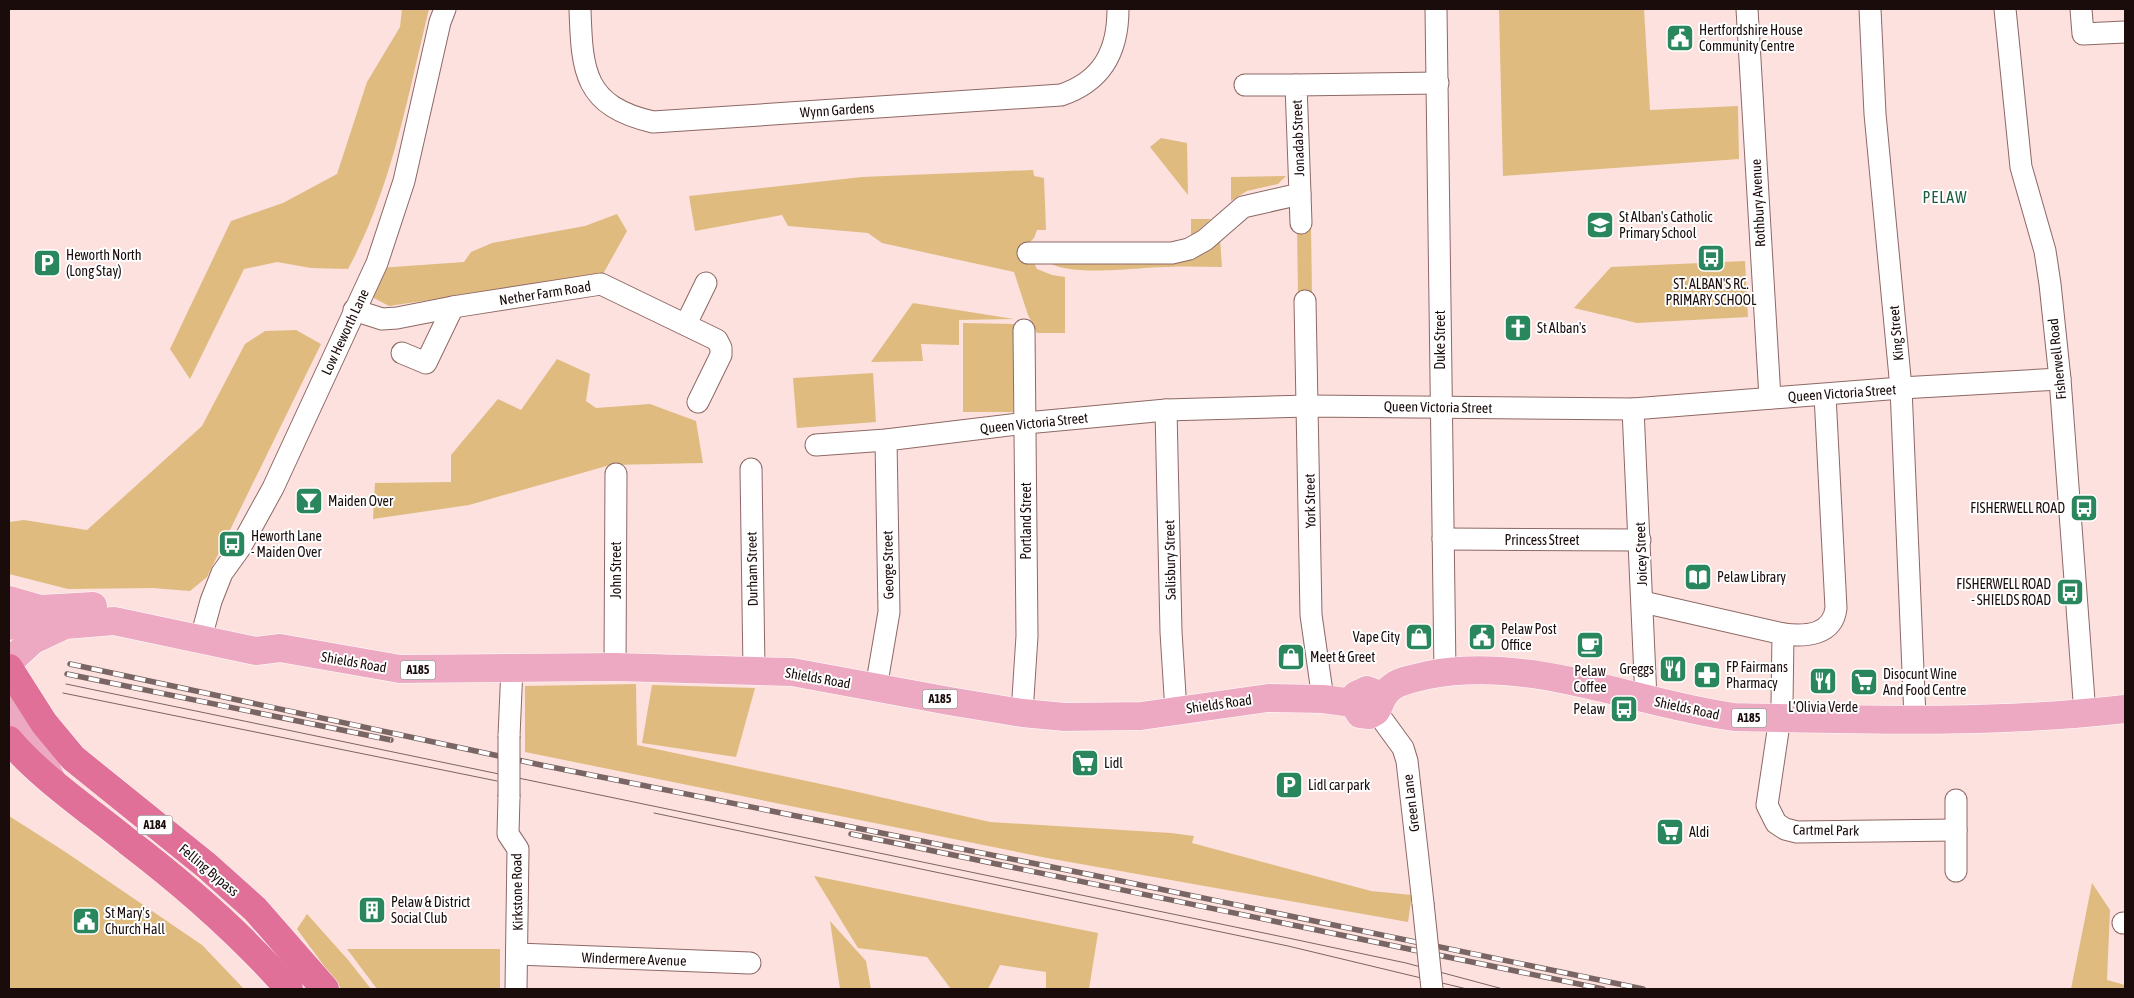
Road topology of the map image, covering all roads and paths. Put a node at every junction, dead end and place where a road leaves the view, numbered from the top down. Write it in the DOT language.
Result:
graph roads {
  1 [pos="445,9"];
  2 [pos="580,9"];
  3 [pos="1118,9"];
  4 [pos="1436,9"];
  5 [pos="1747,9"];
  6 [pos="1870,9"];
  7 [pos="2005,9"];
  8 [pos="2014,9"];
  9 [pos="2081,9"];
  10 [pos="2125,32"];
  11 [pos="1438,83"];
  12 [pos="1245,85"];
  13 [pos="1296,85"];
  14 [pos="1300,194"];
  15 [pos="1301,223"];
  16 [pos="1036,248"];
  17 [pos="706,283"];
  18 [pos="1305,302"];
  19 [pos="453,307"];
  20 [pos="354,310"];
  21 [pos="686,324"];
  22 [pos="1024,330"];
  23 [pos="402,353"];
  24 [pos="2060,379"];
  25 [pos="1901,388"];
  26 [pos="1825,395"];
  27 [pos="1770,398"];
  28 [pos="698,402"];
  29 [pos="1308,406"];
  30 [pos="1440,406"];
  31 [pos="1633,409"];
  32 [pos="1166,410"];
  33 [pos="1026,423"];
  34 [pos="886,440"];
  35 [pos="816,445"];
  36 [pos="751,468"];
  37 [pos="616,474"];
  38 [pos="1443,539"];
  39 [pos="1640,540"];
  40 [pos="9,600"];
  41 [pos="1643,602"];
  42 [pos="40,609"];
  43 [pos="9,626"];
  44 [pos="204,630"];
  45 [pos="1783,634"];
  46 [pos="9,662"];
  47 [pos="615,667"];
  48 [pos="9,668"];
  49 [pos="512,668"];
  50 [pos="754,669"];
  51 [pos="1445,672"];
  52 [pos="876,688"];
  53 [pos="1323,699"];
  54 [pos="1646,699"];
  55 [pos="1369,705"];
  56 [pos="2125,709"];
  57 [pos="9,710"];
  58 [pos="1176,711"];
  59 [pos="1022,713"];
  60 [pos="2085,714"];
  61 [pos="1779,718"];
  62 [pos="1915,718"];
  63 [pos="14,748"];
  64 [pos="52,780"];
  65 [pos="1956,800"];
  66 [pos="1956,830"];
  67 [pos="161,867"];
  68 [pos="1956,871"];
  69 [pos="517,954"];
  70 [pos="750,963"];
  71 [pos="289,989"];
  72 [pos="326,989"];
  73 [pos="516,989"];
  74 [pos="1432,989"];
  1 -- 20 [label="street, Low Heworth Lane"];
  2 -- 3 [label="street, Wynn Gardens"];
  4 -- 11 [label="street, Duke Street"];
  5 -- 27 [label="street, Rothbury Avenue"];
  6 -- 25 [label="street, King Street"];
  7 -- 8 [label="street"];
  7 -- 24 [label="street, Fisherwell Road"];
  9 -- 10 [label="street"];
  11 -- 13 [label="street, Jonadab Street"];
  11 -- 30 [label="street, Duke Street"];
  12 -- 13 [label="street"];
  13 -- 14 [label="street, Jonadab Street"];
  14 -- 15 [label="street"];
  14 -- 16 [label="street, Jonadab Street"];
  17 -- 21 [label="street"];
  18 -- 29 [label="street, York Street"];
  19 -- 20 [label="street, Nether Farm Road"];
  19 -- 21 [label="street, Nether Farm Road"];
  19 -- 23 [label="street"];
  20 -- 44 [label="street, Low Heworth Lane"];
  21 -- 28 [label="street, Nether Farm Road"];
  22 -- 33 [label="street, Portland Street"];
  24 -- 25 [label="street, Queen Victoria Street"];
  24 -- 60 [label="street, Fisherwell Road"];
  25 -- 26 [label="street, Queen Victoria Street"];
  25 -- 62 [label="street, King Street"];
  26 -- 27 [label="street, Queen Victoria Street"];
  26 -- 45 [label="street"];
  27 -- 31 [label="street, Queen Victoria Street"];
  29 -- 30 [label="street, Queen Victoria Street"];
  29 -- 32 [label="street, Queen Victoria Street"];
  29 -- 53 [label="street, York Street"];
  30 -- 31 [label="street, Queen Victoria Street"];
  30 -- 38 [label="street, Duke Street"];
  31 -- 39 [label="street, Joicey Street"];
  32 -- 33 [label="street, Queen Victoria Street"];
  32 -- 58 [label="street, Salisbury Street"];
  33 -- 34 [label="street, Queen Victoria Street"];
  33 -- 59 [label="street, Portland Street"];
  34 -- 35 [label="street, Queen Victoria Street"];
  34 -- 52 [label="street, George Street"];
  36 -- 50 [label="street, Durham Street"];
  37 -- 47 [label="street, John Street"];
  38 -- 39 [label="street, Princess Street"];
  38 -- 51 [label="street, Duke Street"];
  39 -- 41 [label="street, Joicey Street"];
  40 -- 42 [label="main road, A185"];
  41 -- 45 [label="street"];
  41 -- 54 [label="street, Joicey Street"];
  42 -- 43 [label="main road, A185"];
  42 -- 44 [label="main road, A185"];
  44 -- 46 [label="main road, A185"];
  44 -- 49 [label="main road, Shields Road / A185"];
  45 -- 61 [label="street, Cartmel Park"];
  47 -- 49 [label="main road, Shields Road / A185"];
  47 -- 50 [label="main road, Shields Road / A185"];
  48 -- 72 [label="highway, Felling Bypass / A184"];
  49 -- 69 [label="street, Kirkstone Road, bridge"];
  50 -- 52 [label="main road, Shields Road / A185"];
  51 -- 54 [label="main road, Shields Road / A185"];
  51 -- 55 [label="main road, Shields Road / A185"];
  52 -- 59 [label="main road, Shields Road / A185"];
  53 -- 55 [label="main road, Shields Road / A185"];
  53 -- 58 [label="main road, Shields Road / A185"];
  54 -- 61 [label="main road, Shields Road / A185"];
  55 -- 74 [label="street, Green Lane, bridge"];
  56 -- 60 [label="main road, Shields Road / A185"];
  57 -- 64 [label="main road"];
  58 -- 59 [label="main road, Shields Road / A185"];
  60 -- 62 [label="main road, Shields Road / A185"];
  61 -- 62 [label="main road, Shields Road / A185"];
  61 -- 66 [label="street, Cartmel Park"];
  63 -- 64 [label="highway, Felling Bypass / A184"];
  63 -- 67 [label="highway"];
  64 -- 67 [label="highway, Felling Bypass / A184"];
  65 -- 66 [label="street"];
  66 -- 68 [label="street"];
  67 -- 71 [label="highway, Felling Bypass / A184"];
  69 -- 70 [label="street, Windermere Avenue"];
  69 -- 73 [label="street, Kirkstone Road"];
}
